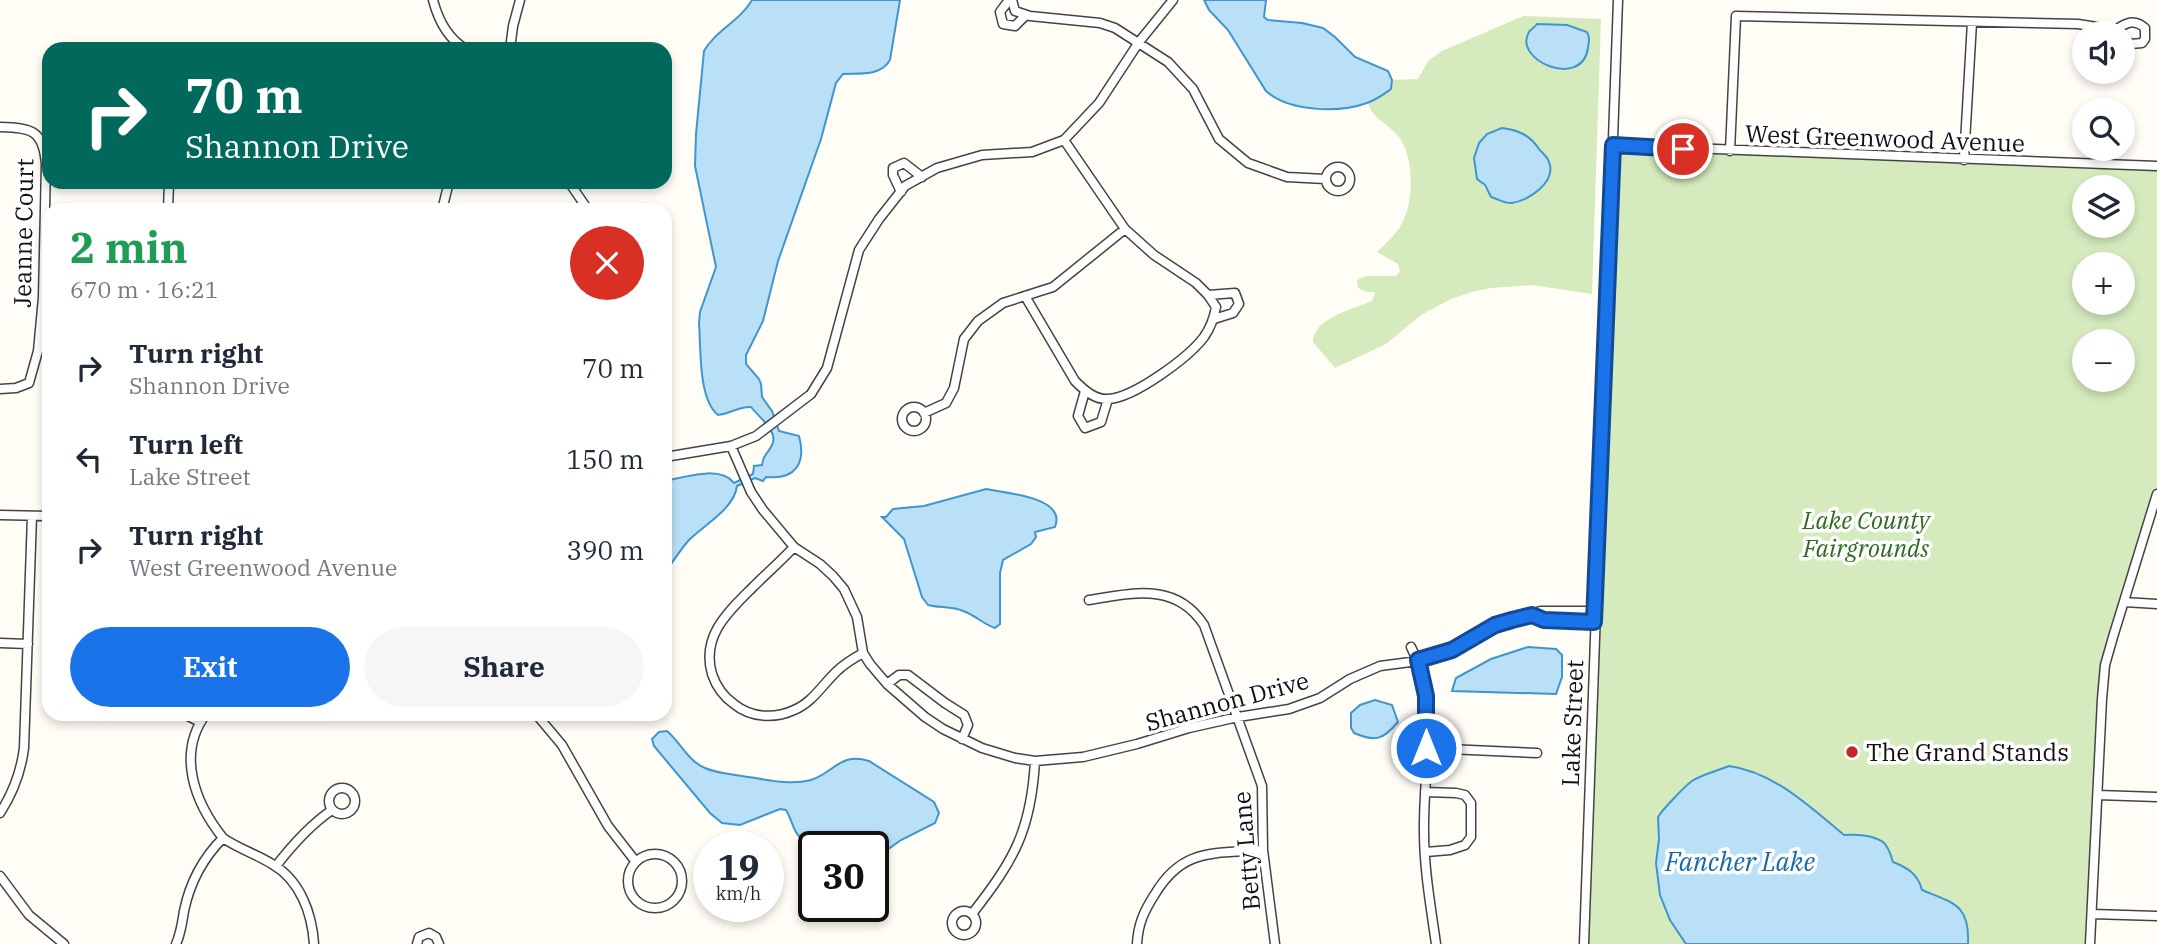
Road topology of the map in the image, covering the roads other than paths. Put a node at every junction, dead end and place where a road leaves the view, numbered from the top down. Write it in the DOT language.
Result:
graph roads {
  1 [pos="433,0"];
  2 [pos="520,0"];
  3 [pos="1011,0"];
  4 [pos="1173,0"];
  5 [pos="1618,0"];
  6 [pos="1026,15"];
  7 [pos="1972,22"];
  8 [pos="2135,22"];
  9 [pos="2072,24"];
  10 [pos="456,42"];
  11 [pos="511,42"];
  12 [pos="1139,42"];
  13 [pos="2135,44"];
  14 [pos="0,127"];
  15 [pos="1064,140"];
  16 [pos="42,143"];
  17 [pos="1613,145"];
  18 [pos="1730,151"];
  19 [pos="1964,160"];
  20 [pos="2157,166"];
  21 [pos="922,177"];
  22 [pos="1325,179"];
  23 [pos="901,192"];
  24 [pos="1125,229"];
  25 [pos="1208,295"];
  26 [pos="1025,296"];
  27 [pos="42,309"];
  28 [pos="1214,319"];
  29 [pos="0,389"];
  30 [pos="1085,391"];
  31 [pos="1108,399"];
  32 [pos="924,413"];
  33 [pos="731,446"];
  34 [pos="672,456"];
  35 [pos="2157,494"];
  36 [pos="0,515"];
  37 [pos="32,516"];
  38 [pos="42,516"];
  39 [pos="794,547"];
  40 [pos="1089,600"];
  41 [pos="2124,602"];
  42 [pos="2157,604"];
  43 [pos="1594,611"];
  44 [pos="1532,615"];
  45 [pos="1594,622"];
  46 [pos="0,643"];
  47 [pos="27,644"];
  48 [pos="1411,647"];
  49 [pos="863,653"];
  50 [pos="1418,660"];
  51 [pos="887,684"];
  52 [pos="1238,717"];
  53 [pos="542,721"];
  54 [pos="200,722"];
  55 [pos="962,739"];
  56 [pos="1426,748"];
  57 [pos="1537,753"];
  58 [pos="1034,761"];
  59 [pos="1425,792"];
  60 [pos="2098,796"];
  61 [pos="2157,797"];
  62 [pos="332,810"];
  63 [pos="0,813"];
  64 [pos="223,838"];
  65 [pos="1263,850"];
  66 [pos="1426,852"];
  67 [pos="636,862"];
  68 [pos="276,866"];
  69 [pos="0,876"];
  70 [pos="972,914"];
  71 [pos="2092,914"];
  72 [pos="2157,916"];
  73 [pos="64,944"];
  74 [pos="176,944"];
  75 [pos="314,944"];
  76 [pos="417,944"];
  77 [pos="439,944"];
  78 [pos="1137,944"];
  79 [pos="1275,944"];
  80 [pos="1436,944"];
  81 [pos="1584,944"];
  82 [pos="2090,944"];
  1 -- 10 [label="street"];
  2 -- 11 [label="street"];
  3 -- 6 [label="street"];
  3 -- 6 [label="street"];
  4 -- 12 [label="street"];
  5 -- 17 [label="street, Lake Street"];
  6 -- 12 [label="street"];
  7 -- 9 [label="street"];
  7 -- 18 [label="street"];
  7 -- 19 [label="street"];
  8 -- 13 [label="street"];
  12 -- 15 [label="street"];
  12 -- 22 [label="street"];
  14 -- 16 [label="street, Jeanne Court"];
  15 -- 21 [label="street"];
  15 -- 24 [label="street"];
  17 -- 18 [label="street, West Greenwood Avenue"];
  17 -- 43 [label="street, Lake Street"];
  18 -- 19 [label="street, West Greenwood Avenue"];
  19 -- 20 [label="street, West Greenwood Avenue"];
  21 -- 23 [label="street"];
  21 -- 23 [label="street"];
  23 -- 33 [label="street"];
  24 -- 25 [label="street"];
  24 -- 26 [label="street"];
  25 -- 28 [label="street"];
  25 -- 28 [label="street"];
  26 -- 30 [label="street"];
  26 -- 32 [label="street"];
  27 -- 29 [label="street, Jeanne Court"];
  28 -- 31 [label="street"];
  30 -- 31 [label="street"];
  30 -- 31 [label="street"];
  33 -- 34 [label="street"];
  33 -- 39 [label="street, Shannon Drive"];
  35 -- 41 [label="street"];
  36 -- 37 [label="street"];
  37 -- 38 [label="street"];
  37 -- 47 [label="street"];
  39 -- 49 [label="street, Shannon Drive"];
  39 -- 49 [label="street"];
  40 -- 52 [label="street, Betty Lane"];
  41 -- 42 [label="street"];
  41 -- 60 [label="street"];
  43 -- 44 [label="street, Shannon Drive"];
  43 -- 45 [label="street, Lake Street"];
  44 -- 45 [label="street, Shannon Drive"];
  44 -- 50 [label="street, Shannon Drive"];
  45 -- 81 [label="street, Lake Street"];
  46 -- 47 [label="street"];
  47 -- 63 [label="street"];
  48 -- 50 [label="street"];
  49 -- 51 [label="street, Shannon Drive"];
  50 -- 52 [label="street, Shannon Drive"];
  50 -- 56 [label="street"];
  51 -- 55 [label="street, Shannon Drive"];
  51 -- 55 [label="street"];
  52 -- 58 [label="street, Shannon Drive"];
  52 -- 65 [label="street, Betty Lane"];
  53 -- 67 [label="street"];
  54 -- 64 [label="street"];
  55 -- 58 [label="street, Shannon Drive"];
  56 -- 57 [label="street"];
  56 -- 59 [label="street"];
  58 -- 70 [label="street"];
  59 -- 66 [label="street"];
  59 -- 66 [label="street"];
  60 -- 61 [label="street"];
  60 -- 71 [label="street"];
  62 -- 68 [label="street"];
  64 -- 68 [label="street"];
  64 -- 74 [label="street"];
  65 -- 78 [label="street"];
  65 -- 79 [label="street, Betty Lane"];
  66 -- 80 [label="street"];
  67 -- 67 [label="street"];
  68 -- 75 [label="street"];
  69 -- 73 [label="street"];
  71 -- 72 [label="street"];
  71 -- 82 [label="street"];
  76 -- 77 [label="street"];
}
